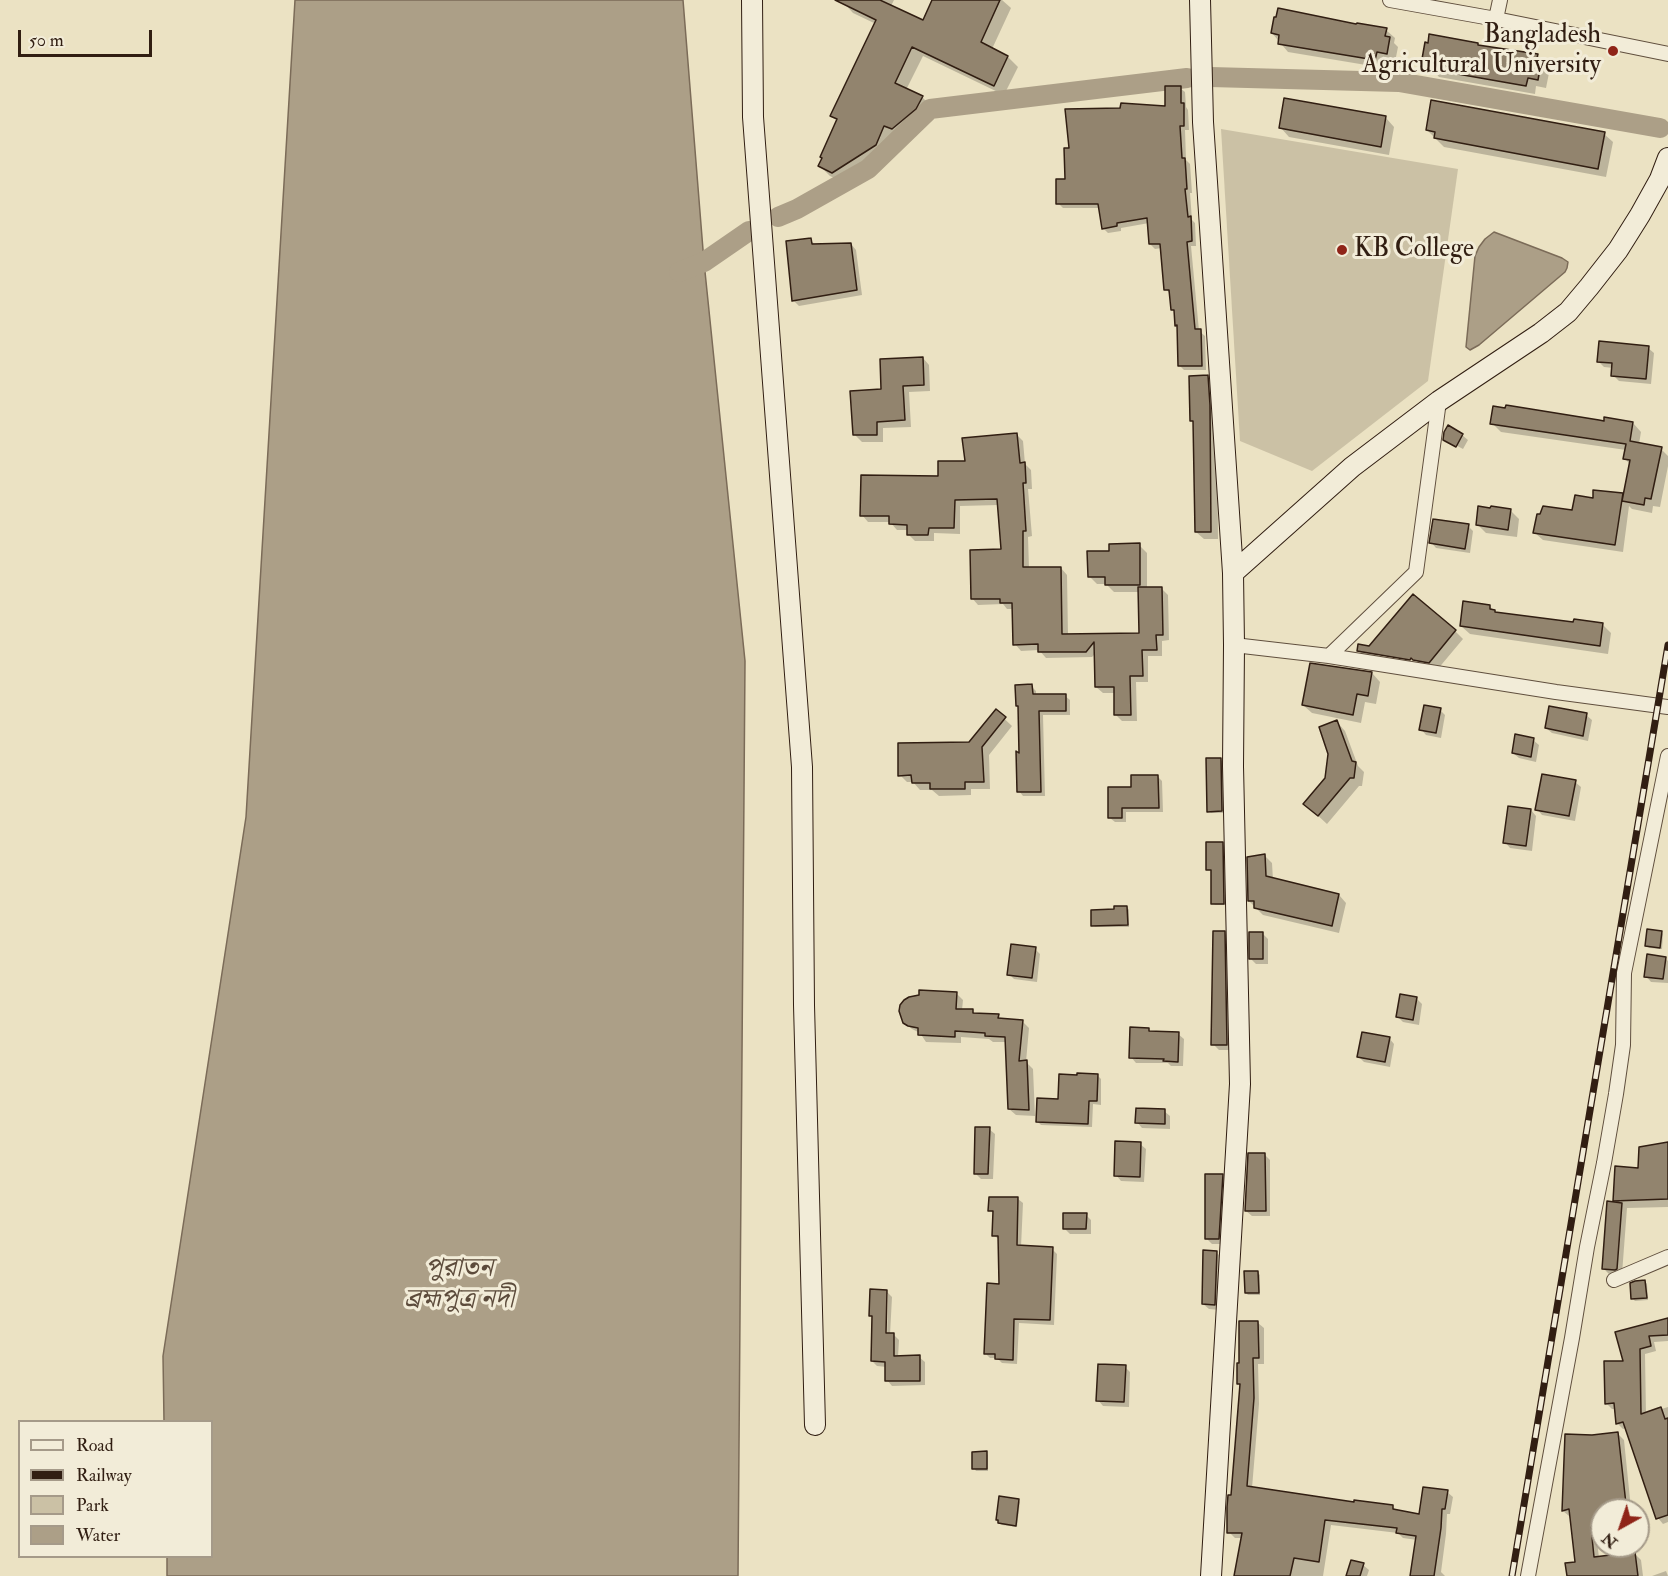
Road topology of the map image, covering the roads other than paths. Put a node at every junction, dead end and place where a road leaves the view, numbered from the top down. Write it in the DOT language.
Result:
graph roads {
  1 [pos="752,0"];
  2 [pos="1200,0"];
  3 [pos="1389,0"];
  4 [pos="1500,0"];
  5 [pos="1496,19"];
  6 [pos="1668,54"];
  7 [pos="1668,158"];
  8 [pos="1439,401"];
  9 [pos="1233,573"];
  10 [pos="1234,645"];
  11 [pos="1329,656"];
  12 [pos="1668,707"];
  13 [pos="1668,756"];
  14 [pos="1668,1257"];
  15 [pos="1614,1280"];
  16 [pos="815,1425"];
  17 [pos="1211,1576"];
  18 [pos="1528,1576"];
  1 -- 16 [label="street"];
  2 -- 9 [label="street"];
  3 -- 5 [label="street"];
  4 -- 5 [label="street"];
  5 -- 6 [label="street"];
  7 -- 8 [label="street"];
  8 -- 9 [label="street"];
  8 -- 11 [label="street"];
  9 -- 10 [label="street"];
  10 -- 11 [label="street"];
  10 -- 17 [label="street"];
  11 -- 12 [label="street"];
  13 -- 18 [label="street"];
  14 -- 15 [label="street"];
}
